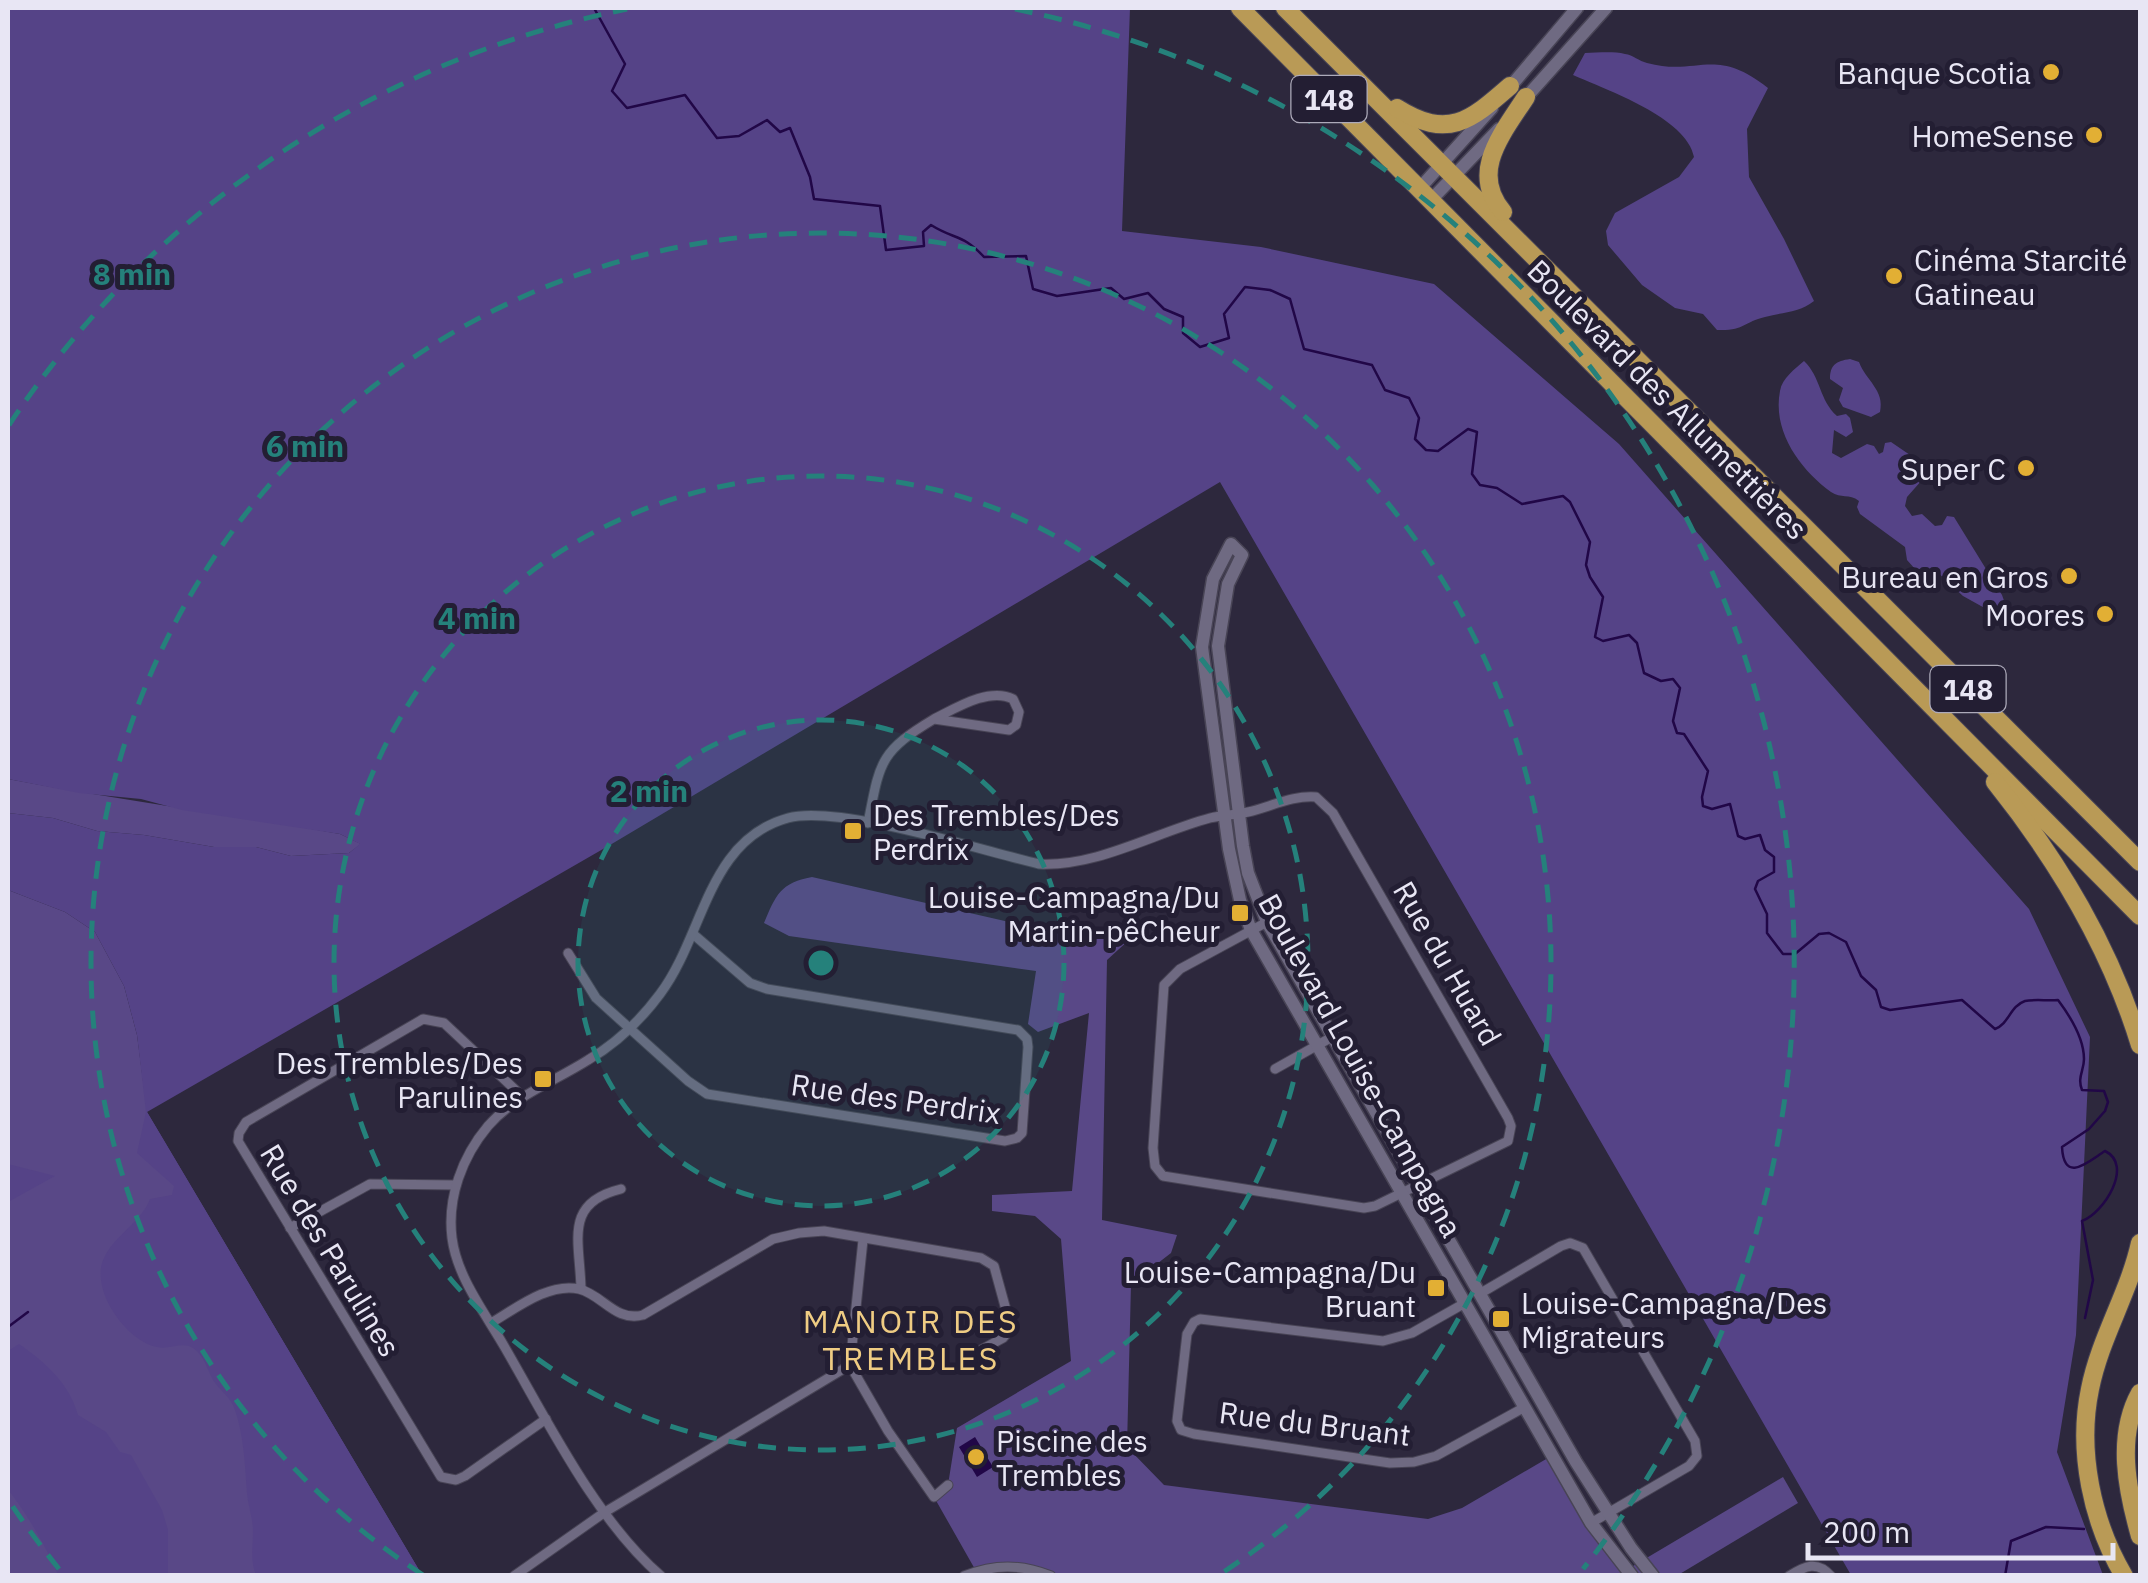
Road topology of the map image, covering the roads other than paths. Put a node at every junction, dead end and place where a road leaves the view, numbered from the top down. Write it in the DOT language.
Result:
graph roads {
  1 [pos="1240,8"];
  2 [pos="1285,8"];
  3 [pos="1577,8"];
  4 [pos="1606,8"];
  5 [pos="1359,80"];
  6 [pos="1518,92"];
  7 [pos="1449,170"];
  8 [pos="1426,194"];
  9 [pos="1551,270"];
  10 [pos="1796,516"];
  11 [pos="1770,541"];
  12 [pos="1833,605"];
  13 [pos="934,719"];
  14 [pos="1239,814"];
  15 [pos="1224,817"];
  16 [pos="868,823"];
  17 [pos="2140,862"];
  18 [pos="2140,916"];
  19 [pos="1267,922"];
  20 [pos="1252,930"];
  21 [pos="693,934"];
  22 [pos="568,953"];
  23 [pos="630,1028"];
  24 [pos="1332,1037"];
  25 [pos="2140,1045"];
  26 [pos="1317,1046"];
  27 [pos="1276,1070"];
  28 [pos="523,1097"];
  29 [pos="456,1185"];
  30 [pos="1417,1185"];
  31 [pos="620,1189"];
  32 [pos="1403,1192"];
  33 [pos="290,1228"];
  34 [pos="864,1240"];
  35 [pos="2140,1242"];
  36 [pos="580,1289"];
  37 [pos="1481,1293"];
  38 [pos="1465,1303"];
  39 [pos="492,1323"];
  40 [pos="977,1352"];
  41 [pos="850,1365"];
  42 [pos="2140,1393"];
  43 [pos="1540,1398"];
  44 [pos="1525,1407"];
  45 [pos="546,1419"];
  46 [pos="948,1485"];
  47 [pos="605,1512"];
  48 [pos="1608,1514"];
  49 [pos="1591,1524"];
  50 [pos="2140,1536"];
  51 [pos="514,1576"];
  52 [pos="661,1576"];
  53 [pos="964,1576"];
  54 [pos="1051,1576"];
  55 [pos="1632,1576"];
  56 [pos="1653,1576"];
  57 [pos="1790,1576"];
  58 [pos="1831,1576"];
  59 [pos="2124,1576"];
  1 -- 8 [label="highway, Boulevard des Allumettières / 148"];
  2 -- 5 [label="highway, Boulevard des Allumettières / 148"];
  3 -- 6 [label="street"];
  4 -- 6 [label="street"];
  5 -- 6 [label="highway"];
  5 -- 7 [label="highway, Boulevard des Allumettières / 148"];
  6 -- 7 [label="street"];
  6 -- 9 [label="highway"];
  7 -- 8 [label="street"];
  7 -- 9 [label="highway, Boulevard des Allumettières / 148"];
  8 -- 11 [label="highway, Boulevard des Allumettières / 148"];
  9 -- 10 [label="highway, Boulevard des Allumettières / 148"];
  10 -- 11 [label="highway"];
  10 -- 17 [label="highway, Boulevard des Allumettières / 148"];
  11 -- 12 [label="highway, Boulevard des Allumettières / 148"];
  12 -- 18 [label="highway, Boulevard des Allumettières / 148"];
  12 -- 25 [label="highway"];
  13 -- 13 [label="street"];
  13 -- 16 [label="street"];
  14 -- 15 [label="street"];
  14 -- 15 [label="street, Boulevard Louise-Campagna"];
  14 -- 19 [label="street, Boulevard Louise-Campagna"];
  14 -- 30 [label="street, Rue du Huard"];
  15 -- 16 [label="street"];
  15 -- 20 [label="street, Boulevard Louise-Campagna"];
  16 -- 21 [label="street"];
  19 -- 20 [label="street"];
  19 -- 24 [label="street, Boulevard Louise-Campagna"];
  20 -- 26 [label="street, Boulevard Louise-Campagna"];
  20 -- 32 [label="street"];
  21 -- 23 [label="street"];
  21 -- 23 [label="street, Rue des Perdrix"];
  22 -- 23 [label="street"];
  23 -- 28 [label="street"];
  24 -- 26 [label="street"];
  24 -- 30 [label="street, Boulevard Louise-Campagna"];
  26 -- 27 [label="street"];
  26 -- 32 [label="street, Boulevard Louise-Campagna"];
  28 -- 29 [label="street"];
  28 -- 33 [label="street, Rue des Parulines"];
  29 -- 33 [label="street"];
  29 -- 39 [label="street"];
  30 -- 32 [label="street"];
  30 -- 37 [label="street, Boulevard Louise-Campagna"];
  31 -- 36 [label="street"];
  32 -- 38 [label="street, Boulevard Louise-Campagna"];
  33 -- 45 [label="street, Rue des Parulines"];
  34 -- 36 [label="street"];
  34 -- 40 [label="street"];
  34 -- 41 [label="street"];
  35 -- 59 [label="highway"];
  36 -- 39 [label="street"];
  37 -- 38 [label="street"];
  37 -- 43 [label="street, Boulevard Louise-Campagna"];
  37 -- 48 [label="street"];
  38 -- 44 [label="street, Boulevard Louise-Campagna"];
  38 -- 44 [label="street, Rue du Bruant"];
  39 -- 45 [label="street"];
  41 -- 46 [label="street"];
  41 -- 47 [label="street"];
  42 -- 50 [label="highway"];
  43 -- 44 [label="street"];
  43 -- 48 [label="street, Boulevard Louise-Campagna"];
  44 -- 49 [label="street, Boulevard Louise-Campagna"];
  45 -- 47 [label="street"];
  47 -- 51 [label="street"];
  47 -- 52 [label="street"];
  48 -- 49 [label="street"];
  48 -- 56 [label="street, Boulevard Louise-Campagna"];
  49 -- 55 [label="street, Boulevard Louise-Campagna"];
  53 -- 54 [label="street"];
  57 -- 58 [label="street"];
}
